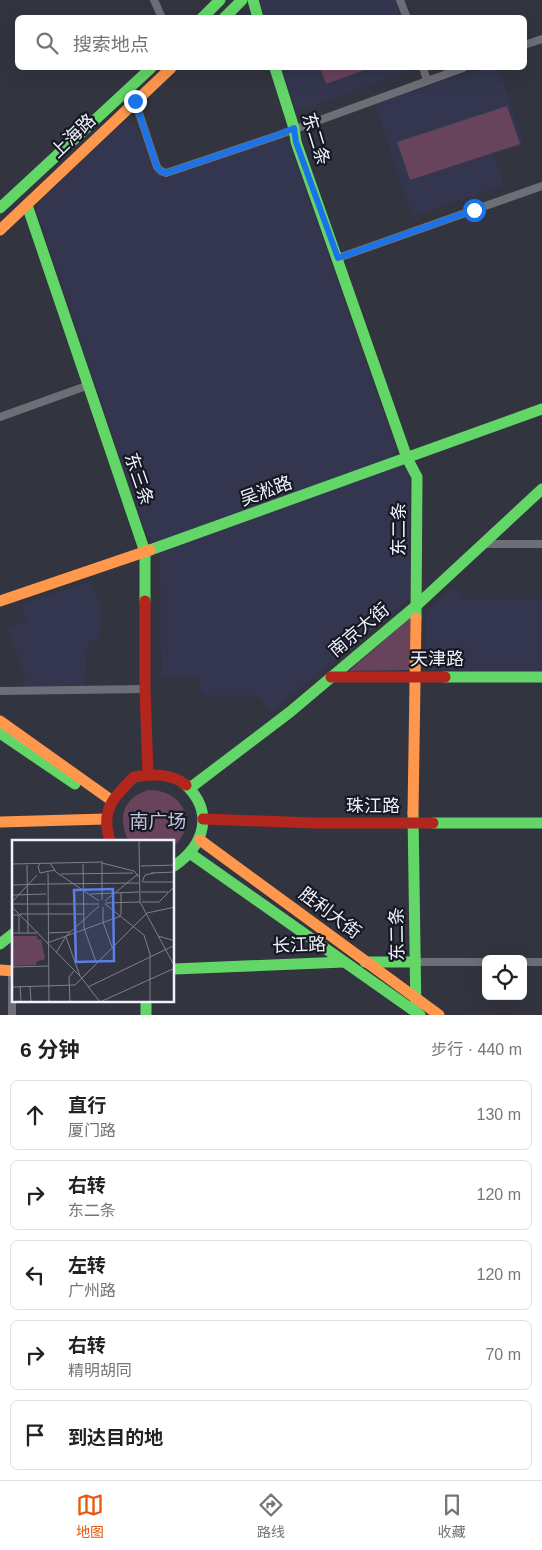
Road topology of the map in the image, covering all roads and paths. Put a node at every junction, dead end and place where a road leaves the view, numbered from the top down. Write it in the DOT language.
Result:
graph roads {
  1 [pos="154,0"];
  2 [pos="220,0"];
  3 [pos="242,0"];
  4 [pos="253,0"];
  5 [pos="400,0"];
  6 [pos="161,15"];
  7 [pos="205,15"];
  8 [pos="227,15"];
  9 [pos="257,15"];
  10 [pos="406,15"];
  11 [pos="542,39"];
  12 [pos="527,44"];
  13 [pos="149,70"];
  14 [pos="169,70"];
  15 [pos="275,70"];
  16 [pos="424,70"];
  17 [pos="456,70"];
  18 [pos="427,80"];
  19 [pos="135,101"];
  20 [pos="294,128"];
  21 [pos="542,186"];
  22 [pos="27,205"];
  23 [pos="0,208"];
  24 [pos="0,230"];
  25 [pos="338,258"];
  26 [pos="89,385"];
  27 [pos="540,410"];
  28 [pos="0,416"];
  29 [pos="407,458"];
  30 [pos="542,489"];
  31 [pos="483,544"];
  32 [pos="542,544"];
  33 [pos="146,552"];
  34 [pos="0,601"];
  35 [pos="416,605"];
  36 [pos="416,676"];
  37 [pos="331,677"];
  38 [pos="542,677"];
  39 [pos="145,689"];
  40 [pos="0,691"];
  41 [pos="0,722"];
  42 [pos="0,733"];
  43 [pos="148,775"];
  44 [pos="190,788"];
  45 [pos="109,803"];
  46 [pos="105,819"];
  47 [pos="203,819"];
  48 [pos="0,822"];
  49 [pos="542,823"];
  50 [pos="413,824"];
  51 [pos="110,840"];
  52 [pos="200,840"];
  53 [pos="191,854"];
  54 [pos="175,865"];
  55 [pos="12,935"];
  56 [pos="0,944"];
  57 [pos="342,962"];
  58 [pos="366,962"];
  59 [pos="415,962"];
  60 [pos="482,962"];
  61 [pos="527,962"];
  62 [pos="542,962"];
  63 [pos="175,969"];
  64 [pos="416,996"];
  65 [pos="12,1002"];
  66 [pos="146,1002"];
  67 [pos="417,1014"];
  68 [pos="12,1015"];
  69 [pos="146,1015"];
  70 [pos="439,1015"];
  1 -- 6 [label="street"];
  2 -- 7 [label="street"];
  3 -- 8 [label="street"];
  4 -- 9 [label="street"];
  5 -- 10 [label="street"];
  11 -- 12 [label="street"];
  13 -- 23 [label="street, 上海路"];
  14 -- 19 [label="street, 上海路"];
  15 -- 20 [label="street, 东二条"];
  16 -- 18 [label="street"];
  17 -- 18 [label="street"];
  18 -- 20 [label="street"];
  19 -- 20 [label="street"];
  19 -- 22 [label="street, 上海路"];
  20 -- 25 [label="street, 东二条"];
  21 -- 25 [label="street"];
  22 -- 24 [label="street, 上海路"];
  22 -- 26 [label="street, 东三条"];
  25 -- 29 [label="street, 东二条"];
  26 -- 28 [label="street"];
  26 -- 33 [label="street, 东三条"];
  27 -- 29 [label="street, 吴淞路"];
  29 -- 33 [label="street, 吴淞路"];
  29 -- 35 [label="street, 东二条"];
  30 -- 31 [label="street, 南京大街"];
  31 -- 32 [label="street"];
  31 -- 35 [label="street, 南京大街"];
  33 -- 34 [label="street, 吴淞路"];
  33 -- 39 [label="street, 东三条"];
  35 -- 36 [label="street, 东二条"];
  35 -- 37 [label="street, 南京大街"];
  36 -- 37 [label="street, 天津路"];
  36 -- 38 [label="street, 天津路"];
  36 -- 50 [label="street, 东二条"];
  37 -- 44 [label="street, 南京大街"];
  39 -- 40 [label="street"];
  39 -- 43 [label="street, 东三条"];
  41 -- 45 [label="street"];
  42 -- 45 [label="street"];
  43 -- 44 [label="street"];
  43 -- 45 [label="street"];
  44 -- 47 [label="street"];
  45 -- 46 [label="street"];
  46 -- 48 [label="street"];
  46 -- 51 [label="street"];
  47 -- 50 [label="street, 珠江路"];
  47 -- 52 [label="street"];
  49 -- 50 [label="street, 珠江路"];
  50 -- 59 [label="street, 东二条"];
  52 -- 53 [label="street"];
  52 -- 58 [label="street, 胜利大街"];
  53 -- 54 [label="street"];
  53 -- 57 [label="street, 胜利大街"];
  55 -- 56 [label="street"];
  57 -- 58 [label="street, 长江路"];
  57 -- 63 [label="street, 长江路"];
  57 -- 67 [label="street, 胜利大街"];
  58 -- 59 [label="street, 长江路"];
  58 -- 64 [label="street, 胜利大街"];
  59 -- 60 [label="street, 长江路"];
  59 -- 64 [label="street, 东二条"];
  61 -- 62 [label="street"];
  64 -- 67 [label="street, 东二条"];
  64 -- 70 [label="street, 胜利大街"];
  65 -- 68 [label="street"];
  66 -- 69 [label="street"];
}
